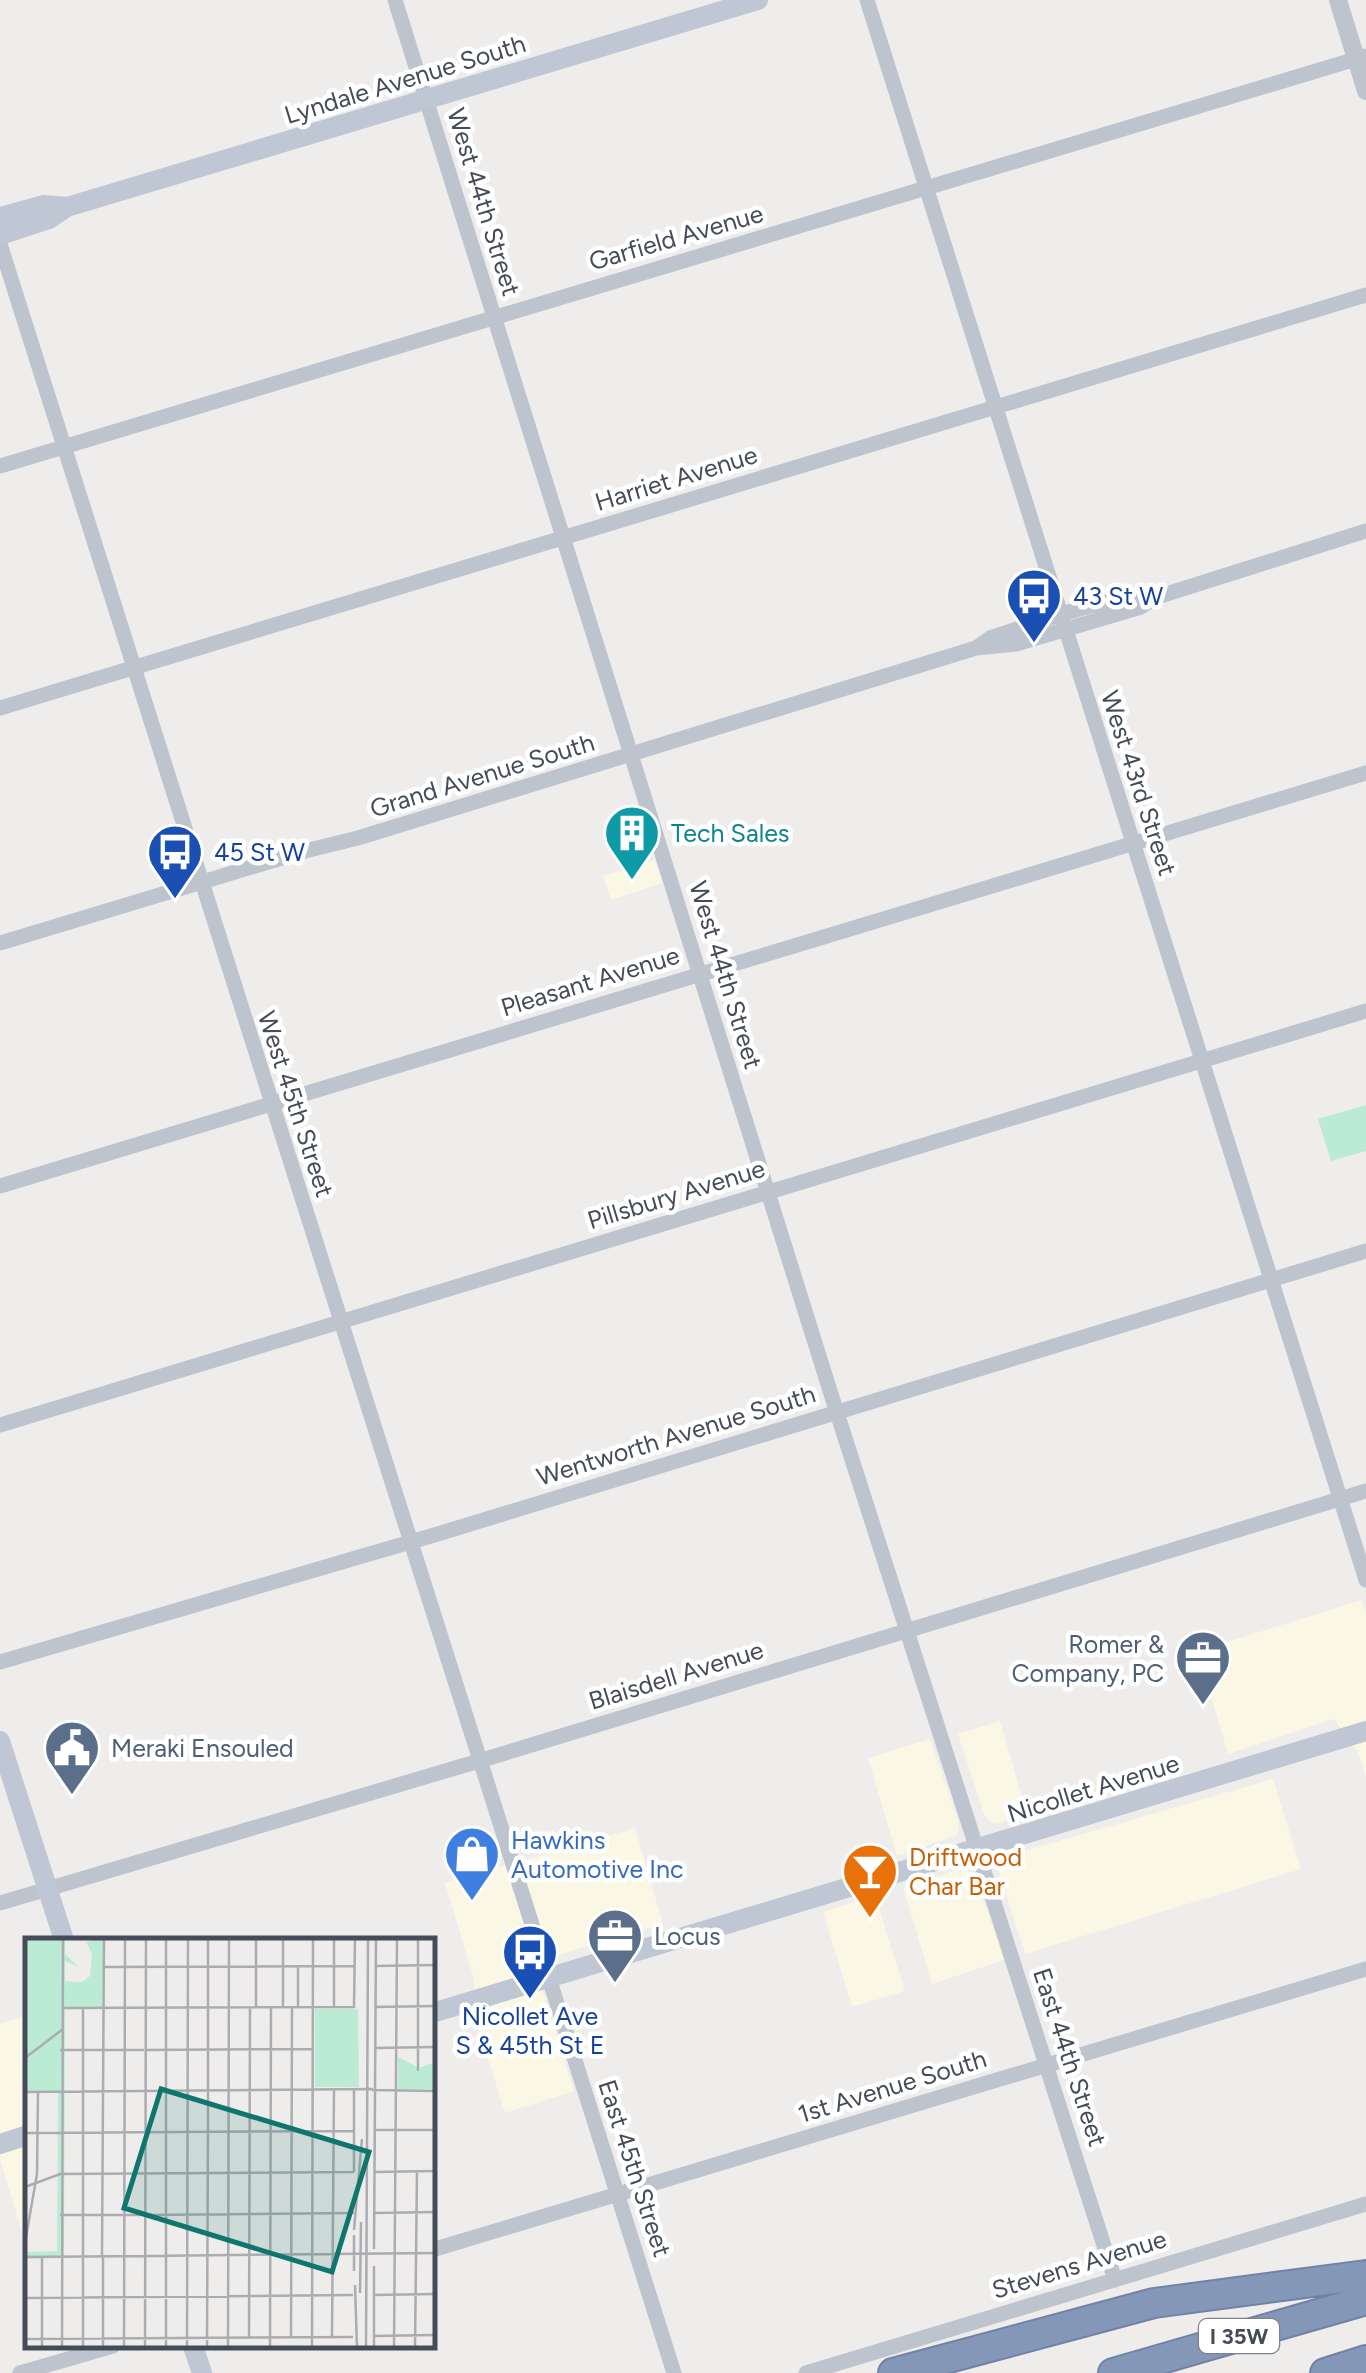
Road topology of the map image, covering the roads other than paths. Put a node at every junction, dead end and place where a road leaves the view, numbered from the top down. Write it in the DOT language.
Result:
graph roads {
  1 [pos="396,0"];
  2 [pos="758,0"];
  3 [pos="867,0"];
  4 [pos="1338,0"];
  5 [pos="1361,58"];
  6 [pos="1366,91"];
  7 [pos="426,99"];
  8 [pos="925,190"];
  9 [pos="66,206"];
  10 [pos="0,217"];
  11 [pos="0,235"];
  12 [pos="0,244"];
  13 [pos="1366,294"];
  14 [pos="494,317"];
  15 [pos="994,408"];
  16 [pos="64,448"];
  17 [pos="0,466"];
  18 [pos="1366,531"];
  19 [pos="563,538"];
  20 [pos="1063,623"];
  21 [pos="134,669"];
  22 [pos="0,708"];
  23 [pos="630,756"];
  24 [pos="1366,772"];
  25 [pos="1132,844"];
  26 [pos="200,883"];
  27 [pos="0,944"];
  28 [pos="699,974"];
  29 [pos="1366,1011"];
  30 [pos="1202,1062"];
  31 [pos="270,1105"];
  32 [pos="0,1186"];
  33 [pos="768,1192"];
  34 [pos="1366,1250"];
  35 [pos="1271,1280"];
  36 [pos="340,1322"];
  37 [pos="837,1412"];
  38 [pos="0,1425"];
  39 [pos="1366,1491"];
  40 [pos="1340,1499"];
  41 [pos="410,1542"];
  42 [pos="1366,1580"];
  43 [pos="907,1632"];
  44 [pos="0,1662"];
  45 [pos="1366,1731"];
  46 [pos="0,1741"];
  47 [pos="478,1762"];
  48 [pos="978,1850"];
  49 [pos="47,1888"];
  50 [pos="0,1902"];
  51 [pos="63,1938"];
  52 [pos="1366,1969"];
  53 [pos="548,1978"];
  54 [pos="435,2012"];
  55 [pos="1047,2065"];
  56 [pos="25,2136"];
  57 [pos="0,2144"];
  58 [pos="617,2194"];
  59 [pos="1366,2204"];
  60 [pos="435,2249"];
  61 [pos="1366,2275"];
  62 [pos="1115,2280"];
  63 [pos="1366,2300"];
  64 [pos="106,2348"];
  65 [pos="194,2348"];
  66 [pos="1366,2360"];
  67 [pos="1328,2372"];
  68 [pos="20,2373"];
  69 [pos="202,2373"];
  70 [pos="674,2373"];
  71 [pos="806,2373"];
  72 [pos="894,2373"];
  73 [pos="1112,2373"];
  1 -- 7 [label="street, West 44th Street"];
  2 -- 7 [label="main road, Lyndale Avenue South"];
  3 -- 8 [label="street, West 43rd Street"];
  4 -- 5 [label="street"];
  5 -- 6 [label="street"];
  5 -- 8 [label="street, Garfield Avenue"];
  7 -- 9 [label="main road, Lyndale Avenue South"];
  7 -- 14 [label="street, West 44th Street"];
  8 -- 14 [label="street, Garfield Avenue"];
  8 -- 15 [label="street, West 43rd Street"];
  9 -- 10 [label="main road, Lyndale Avenue South"];
  9 -- 11 [label="main road, Lyndale Avenue South"];
  12 -- 16 [label="street, West 45th Street"];
  13 -- 15 [label="street, Harriet Avenue"];
  14 -- 16 [label="street, Garfield Avenue"];
  14 -- 19 [label="street, West 44th Street"];
  15 -- 19 [label="street, Harriet Avenue"];
  15 -- 20 [label="street, West 43rd Street"];
  16 -- 17 [label="street, Garfield Avenue"];
  16 -- 21 [label="street, West 45th Street"];
  18 -- 20 [label="street, Grand Avenue South"];
  19 -- 21 [label="street, Harriet Avenue"];
  19 -- 23 [label="street, West 44th Street"];
  20 -- 23 [label="street, Grand Avenue South"];
  20 -- 25 [label="street, West 43rd Street"];
  21 -- 22 [label="street, Harriet Avenue"];
  21 -- 26 [label="street, West 45th Street"];
  23 -- 26 [label="street, Grand Avenue South"];
  23 -- 28 [label="street, West 44th Street"];
  24 -- 25 [label="street, Pleasant Avenue"];
  25 -- 28 [label="street, Pleasant Avenue"];
  25 -- 30 [label="street, West 43rd Street"];
  26 -- 27 [label="street, Grand Avenue South"];
  26 -- 31 [label="street, West 45th Street"];
  28 -- 31 [label="street, Pleasant Avenue"];
  28 -- 33 [label="street, West 44th Street"];
  29 -- 30 [label="street, Pillsbury Avenue"];
  30 -- 33 [label="street, Pillsbury Avenue"];
  30 -- 35 [label="street, West 43rd Street"];
  31 -- 32 [label="street, Pleasant Avenue"];
  31 -- 36 [label="street, West 45th Street"];
  33 -- 36 [label="street, Pillsbury Avenue"];
  33 -- 37 [label="street, West 44th Street"];
  34 -- 35 [label="street, Wentworth Avenue South"];
  35 -- 37 [label="street, Wentworth Avenue South"];
  35 -- 40 [label="street, West 43rd Street"];
  36 -- 38 [label="street, Pillsbury Avenue"];
  36 -- 41 [label="street, West 45th Street"];
  37 -- 41 [label="street, Wentworth Avenue South"];
  37 -- 43 [label="street, West 44th Street"];
  39 -- 40 [label="street, Blaisdell Avenue"];
  40 -- 42 [label="street, West 43rd Street"];
  40 -- 43 [label="street, Blaisdell Avenue"];
  41 -- 44 [label="street, Wentworth Avenue South"];
  41 -- 47 [label="street, West 45th Street"];
  43 -- 47 [label="street, Blaisdell Avenue"];
  43 -- 48 [label="street, West 44th Street"];
  45 -- 48 [label="main road, Nicollet Avenue"];
  46 -- 49 [label="main road"];
  47 -- 49 [label="street, Blaisdell Avenue"];
  47 -- 53 [label="street, West 45th Street"];
  48 -- 53 [label="main road, Nicollet Avenue"];
  48 -- 55 [label="street, East 44th Street"];
  49 -- 50 [label="street, Blaisdell Avenue"];
  49 -- 51 [label="main road"];
  52 -- 55 [label="street, 1st Avenue South"];
  53 -- 54 [label="main road, Nicollet Avenue"];
  53 -- 58 [label="street, East 45th Street"];
  55 -- 58 [label="street, 1st Avenue South"];
  55 -- 62 [label="street, East 44th Street"];
  56 -- 57 [label="main road"];
  58 -- 60 [label="street, 1st Avenue South"];
  58 -- 70 [label="street, East 45th Street"];
  59 -- 62 [label="street, Stevens Avenue"];
  61 -- 72 [label="highway"];
  62 -- 71 [label="street, Stevens Avenue"];
  63 -- 73 [label="highway, I 35W"];
  64 -- 68 [label="street"];
  65 -- 69 [label="main road"];
  66 -- 67 [label="highway"];
}
